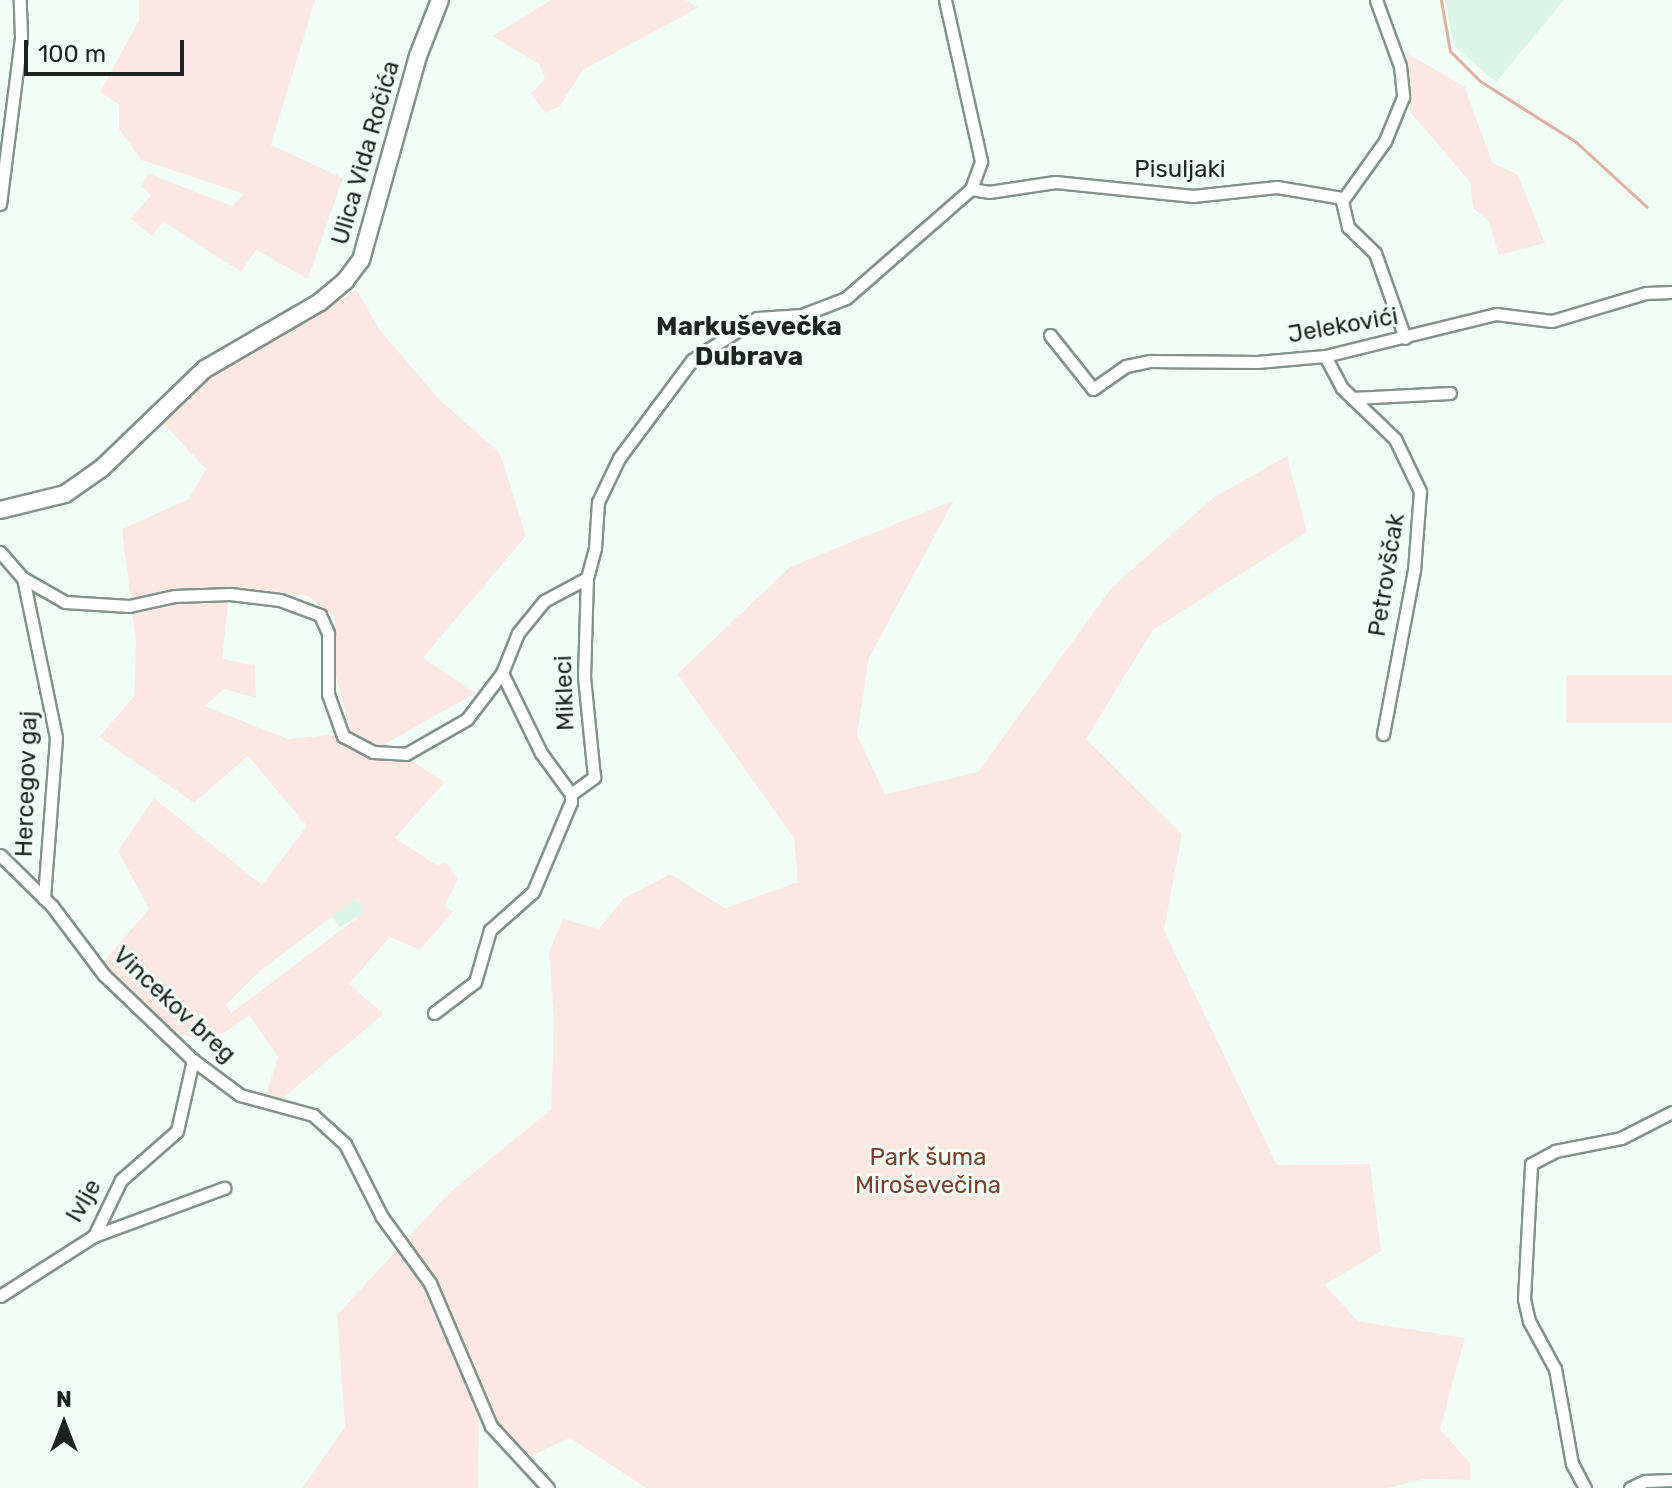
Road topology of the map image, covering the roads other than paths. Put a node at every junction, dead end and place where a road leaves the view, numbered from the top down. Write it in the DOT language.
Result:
graph roads {
  1 [pos="20,0"];
  2 [pos="440,0"];
  3 [pos="945,0"];
  4 [pos="1376,0"];
  5 [pos="971,189"];
  6 [pos="1343,198"];
  7 [pos="0,204"];
  8 [pos="1672,292"];
  9 [pos="1050,335"];
  10 [pos="1405,338"];
  11 [pos="1325,356"];
  12 [pos="1450,393"];
  13 [pos="1353,398"];
  14 [pos="0,510"];
  15 [pos="0,552"];
  16 [pos="23,578"];
  17 [pos="587,578"];
  18 [pos="502,673"];
  19 [pos="1383,734"];
  20 [pos="571,794"];
  21 [pos="0,855"];
  22 [pos="44,899"];
  23 [pos="434,1013"];
  24 [pos="193,1060"];
  25 [pos="1672,1112"];
  26 [pos="224,1188"];
  27 [pos="94,1236"];
  28 [pos="0,1296"];
  29 [pos="1672,1480"];
  30 [pos="548,1488"];
  31 [pos="1585,1488"];
  32 [pos="1630,1488"];
  1 -- 7 [label="street"];
  2 -- 14 [label="main road, Ulica Vida Ročića"];
  3 -- 5 [label="street"];
  4 -- 6 [label="street"];
  5 -- 6 [label="street, Pisuljaki"];
  5 -- 17 [label="street"];
  6 -- 10 [label="street"];
  8 -- 10 [label="street, Jelekovići"];
  9 -- 11 [label="street, Jelekovići"];
  10 -- 11 [label="street, Jelekovići"];
  11 -- 13 [label="street, Petrovščak"];
  12 -- 13 [label="street"];
  13 -- 19 [label="street, Petrovščak"];
  15 -- 16 [label="street"];
  16 -- 18 [label="street"];
  16 -- 22 [label="street, Hercegov gaj"];
  17 -- 18 [label="street"];
  17 -- 20 [label="street, Mikleci"];
  18 -- 20 [label="street, Mikleci"];
  20 -- 23 [label="street, Mikleci"];
  21 -- 22 [label="street, Vincekov breg"];
  22 -- 24 [label="street, Vincekov breg"];
  24 -- 27 [label="street, Ivlje"];
  24 -- 30 [label="street, Vincekov breg"];
  25 -- 31 [label="street"];
  26 -- 27 [label="street"];
  27 -- 28 [label="street, Ivlje"];
  29 -- 32 [label="street"];
}
